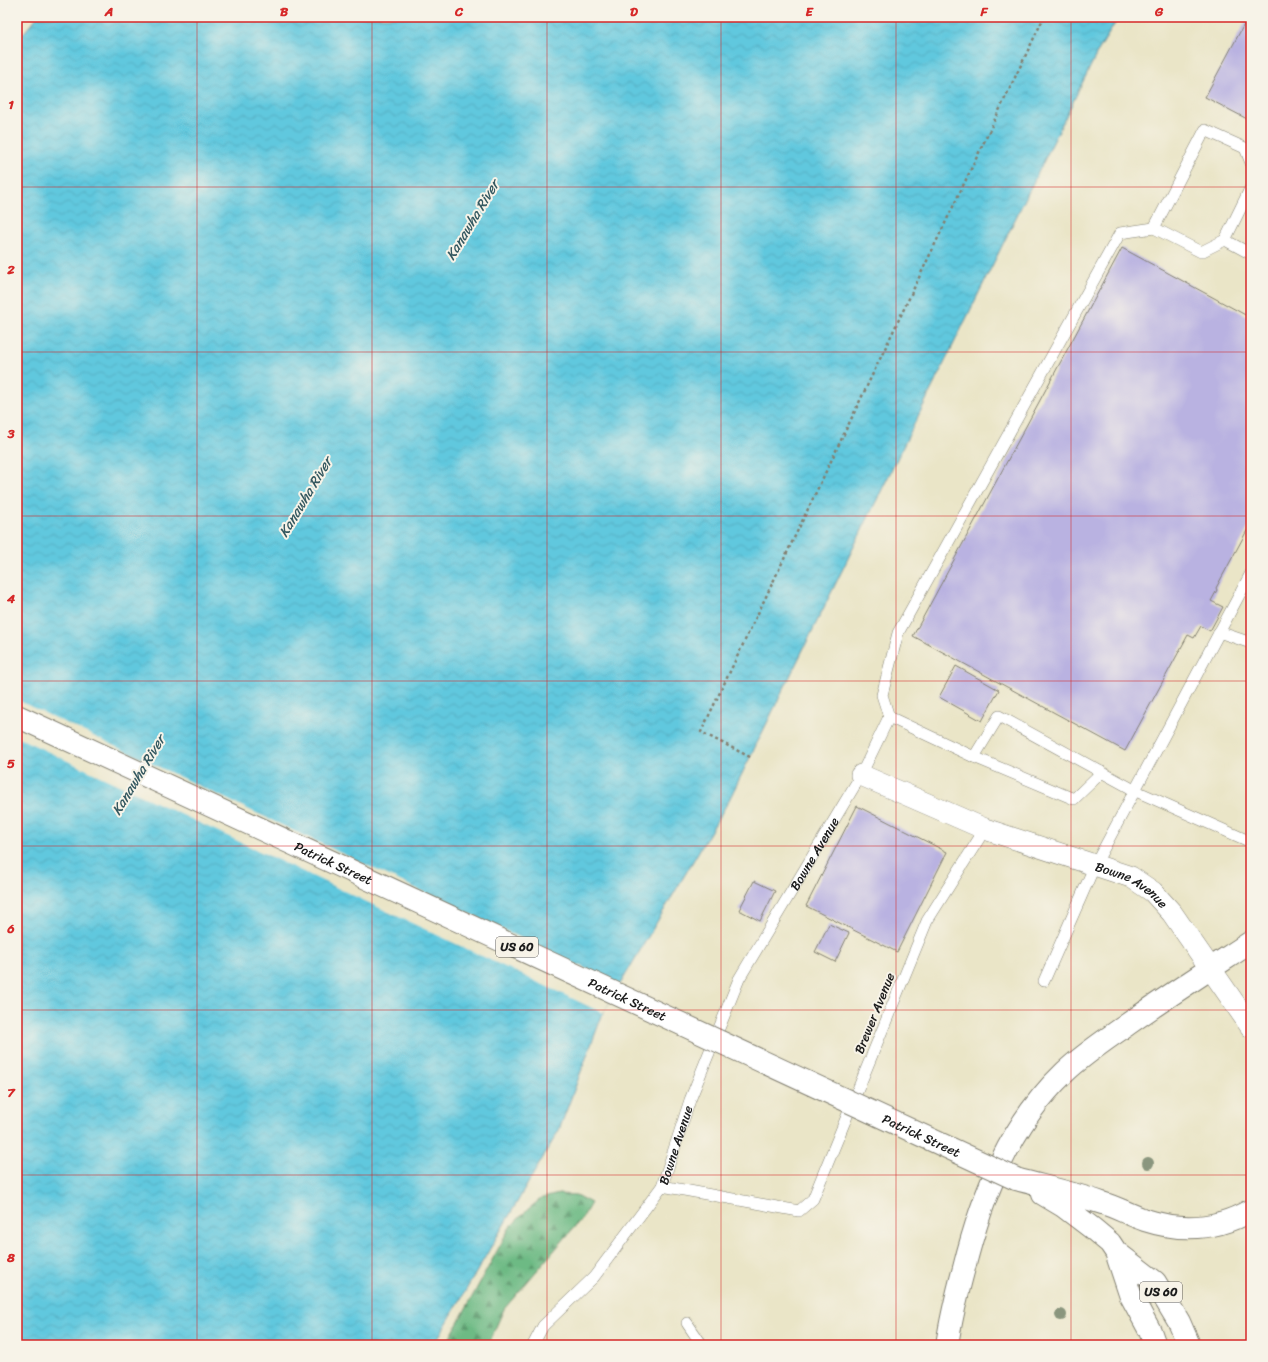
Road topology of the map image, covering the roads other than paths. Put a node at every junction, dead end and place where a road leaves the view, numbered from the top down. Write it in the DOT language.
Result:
graph roads {
  1 [pos="1251,163"];
  2 [pos="1251,187"];
  3 [pos="1154,228"];
  4 [pos="1225,240"];
  5 [pos="1251,254"];
  6 [pos="1251,572"];
  7 [pos="1219,632"];
  8 [pos="1251,643"];
  9 [pos="17,716"];
  10 [pos="889,717"];
  11 [pos="974,757"];
  12 [pos="1102,772"];
  13 [pos="861,775"];
  14 [pos="1136,791"];
  15 [pos="985,829"];
  16 [pos="1251,842"];
  17 [pos="1095,865"];
  18 [pos="1251,942"];
  19 [pos="1210,968"];
  20 [pos="1044,981"];
  21 [pos="1251,1027"];
  22 [pos="1016,1179"];
  23 [pos="662,1186"];
  24 [pos="1251,1210"];
  25 [pos="1113,1248"];
  26 [pos="951,1319"];
  27 [pos="687,1322"];
  28 [pos="533,1345"];
  29 [pos="702,1345"];
  30 [pos="939,1345"];
  31 [pos="947,1345"];
  32 [pos="1155,1345"];
  33 [pos="1189,1345"];
  1 -- 3 [label="lane"];
  2 -- 4 [label="lane"];
  3 -- 4 [label="lane"];
  3 -- 10 [label="lane"];
  4 -- 5 [label="lane"];
  6 -- 7 [label="lane"];
  7 -- 8 [label="lane"];
  7 -- 14 [label="lane"];
  9 -- 22 [label="main road, Patrick Street / US 60, bridge"];
  10 -- 11 [label="lane"];
  10 -- 13 [label="lane"];
  11 -- 12 [label="lane"];
  11 -- 12 [label="lane"];
  12 -- 14 [label="lane"];
  13 -- 15 [label="street, Bowne Avenue"];
  13 -- 23 [label="lane, Bowne Avenue"];
  14 -- 16 [label="lane"];
  14 -- 17 [label="lane"];
  15 -- 17 [label="street, Bowne Avenue"];
  15 -- 23 [label="lane, Brewer Avenue"];
  17 -- 19 [label="street, Bowne Avenue"];
  17 -- 20 [label="lane"];
  18 -- 19 [label="main road"];
  19 -- 21 [label="street, Bowne Avenue"];
  19 -- 26 [label="main road"];
  22 -- 24 [label="main road"];
  22 -- 25 [label="main road, Patrick Street / US 60"];
  23 -- 28 [label="lane, Bowne Avenue"];
  25 -- 32 [label="main road, US 60"];
  25 -- 33 [label="main road, Patrick Street / US 60"];
  26 -- 30 [label="main road"];
  26 -- 31 [label="main road"];
  27 -- 29 [label="lane"];
}
